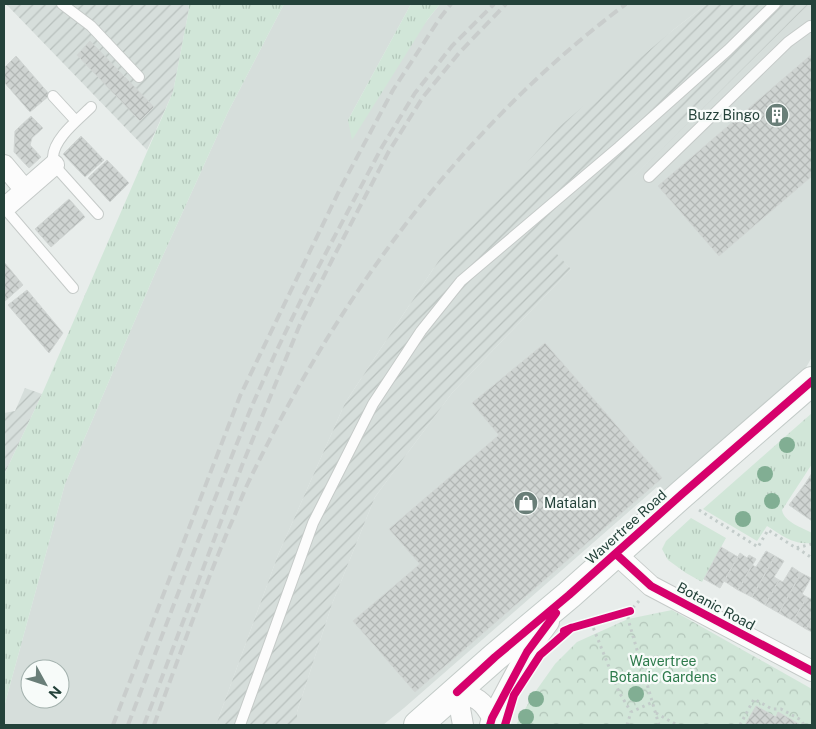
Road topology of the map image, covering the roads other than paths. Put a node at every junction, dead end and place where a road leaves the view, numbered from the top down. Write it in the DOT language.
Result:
graph roads {
  1 [pos="62,4"];
  2 [pos="775,4"];
  3 [pos="812,27"];
  4 [pos="138,76"];
  5 [pos="54,96"];
  6 [pos="91,107"];
  7 [pos="76,121"];
  8 [pos="4,165"];
  9 [pos="54,165"];
  10 [pos="649,177"];
  11 [pos="25,190"];
  12 [pos="8,205"];
  13 [pos="98,214"];
  14 [pos="73,288"];
  15 [pos="812,381"];
  16 [pos="616,554"];
  17 [pos="570,595"];
  18 [pos="812,671"];
  19 [pos="457,692"];
  20 [pos="491,722"];
  21 [pos="240,725"];
  22 [pos="418,725"];
  23 [pos="463,725"];
  1 -- 4 [label="lane"];
  2 -- 21 [label="lane"];
  3 -- 10 [label="lane"];
  5 -- 7 [label="lane"];
  6 -- 7 [label="lane"];
  7 -- 9 [label="lane"];
  8 -- 11 [label="street"];
  9 -- 11 [label="street"];
  9 -- 13 [label="lane"];
  11 -- 12 [label="street"];
  12 -- 14 [label="lane"];
  15 -- 16 [label="main road, Wavertree Road"];
  16 -- 17 [label="main road, Wavertree Road"];
  16 -- 18 [label="street, Botanic Road"];
  17 -- 19 [label="main road, Wavertree Road"];
  17 -- 20 [label="street"];
  19 -- 20 [label="street"];
  19 -- 22 [label="main road, Wavertree Road"];
  19 -- 23 [label="street"];
}
